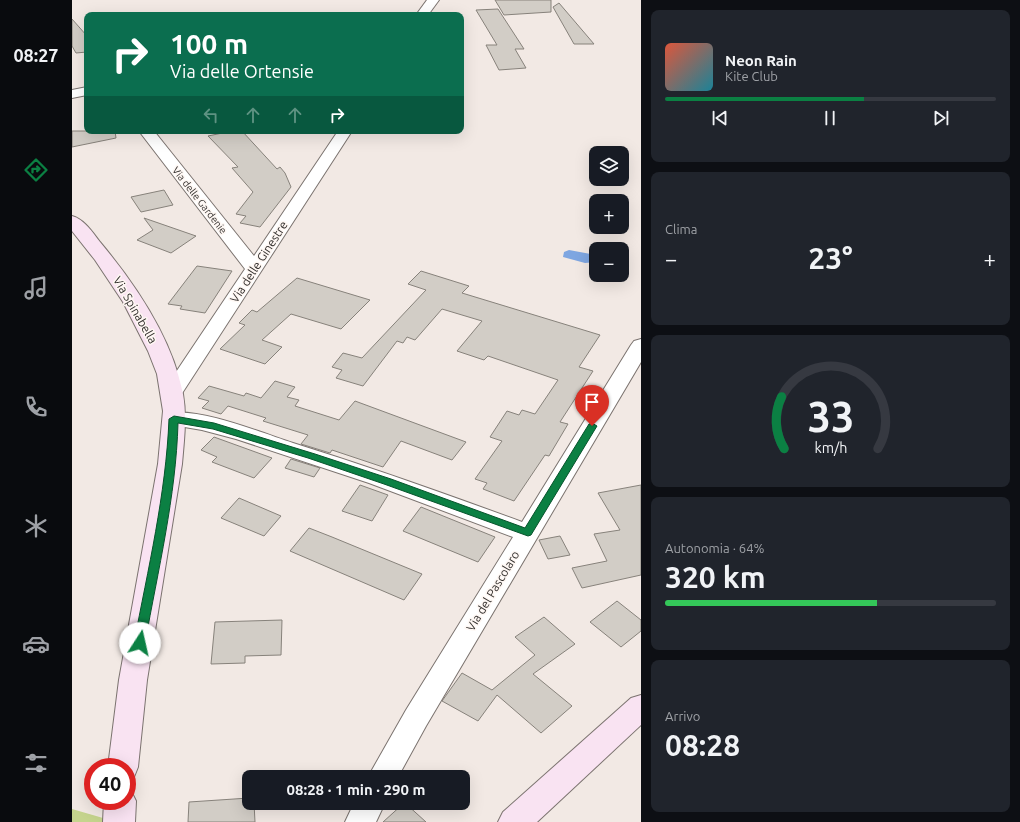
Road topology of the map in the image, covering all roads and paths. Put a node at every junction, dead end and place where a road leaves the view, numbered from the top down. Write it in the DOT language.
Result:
graph roads {
  1 [pos="432,0"];
  2 [pos="424,12"];
  3 [pos="84,92"];
  4 [pos="72,94"];
  5 [pos="148,134"];
  6 [pos="343,134"];
  7 [pos="72,220"];
  8 [pos="254,268"];
  9 [pos="641,345"];
  10 [pos="172,393"];
  11 [pos="174,419"];
  12 [pos="528,533"];
  13 [pos="641,707"];
  14 [pos="124,758"];
  15 [pos="388,770"];
  16 [pos="120,810"];
  17 [pos="366,810"];
  18 [pos="119,822"];
  19 [pos="360,822"];
  20 [pos="514,822"];
  1 -- 2 [label="street"];
  3 -- 4 [label="street"];
  5 -- 8 [label="street, Via delle Gardenie"];
  6 -- 8 [label="street, Via delle Ginestre"];
  7 -- 10 [label="street, Via Spinabella"];
  8 -- 10 [label="street, Via delle Ginestre"];
  9 -- 12 [label="street, Via del Pascolaro"];
  10 -- 11 [label="street, Via Spinabella"];
  11 -- 12 [label="street"];
  11 -- 14 [label="street, Via Spinabella"];
  12 -- 15 [label="street, Via del Pascolaro"];
  13 -- 20 [label="street"];
  16 -- 18 [label="street"];
  17 -- 19 [label="street"];
}
